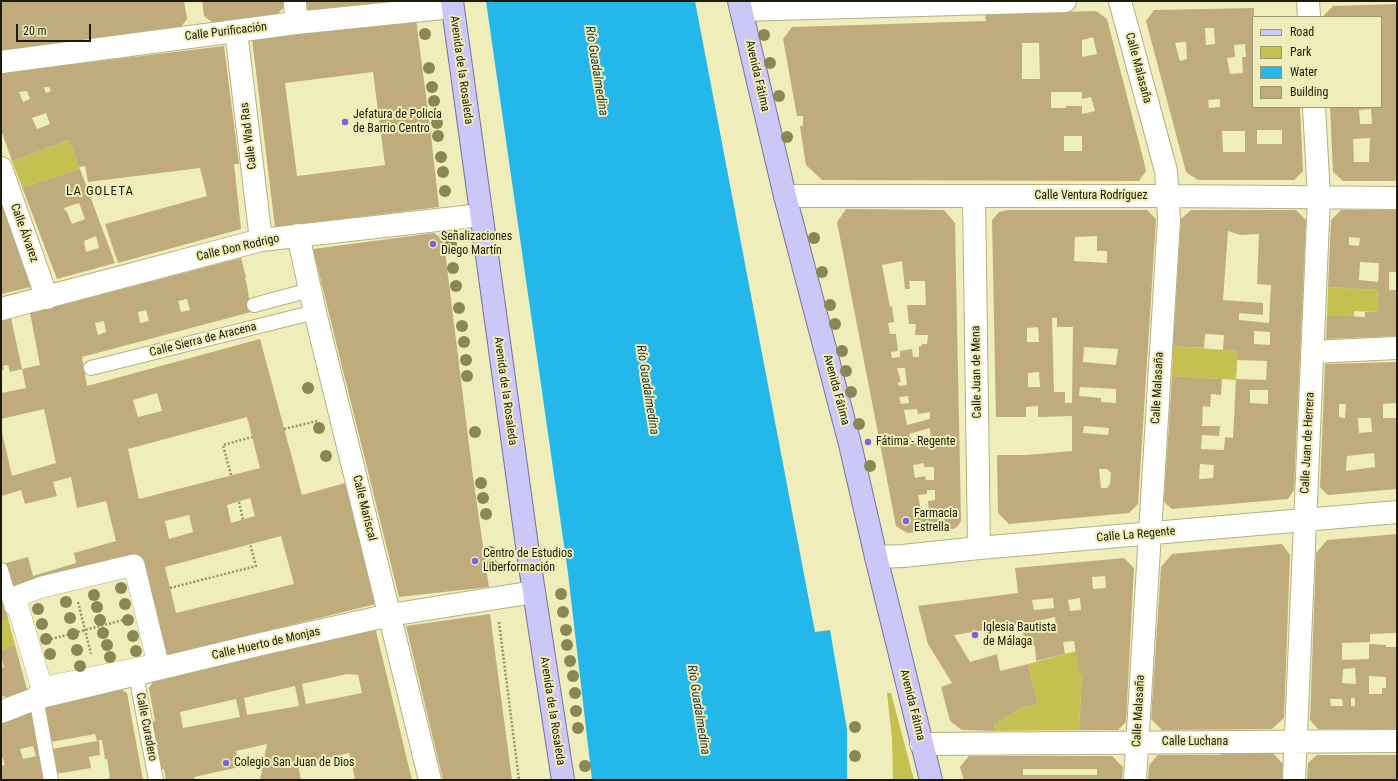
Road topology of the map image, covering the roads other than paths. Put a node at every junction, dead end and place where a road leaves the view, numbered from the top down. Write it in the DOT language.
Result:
graph roads {
  1 [pos="295,1"];
  2 [pos="1065,1"];
  3 [pos="1120,1"];
  4 [pos="1308,1"];
  5 [pos="452,4"];
  6 [pos="740,6"];
  7 [pos="1309,16"];
  8 [pos="296,23"];
  9 [pos="236,31"];
  10 [pos="1,62"];
  11 [pos="1314,108"];
  12 [pos="1,168"];
  13 [pos="785,196"];
  14 [pos="974,196"];
  15 [pos="1167,196"];
  16 [pos="1318,198"];
  17 [pos="1397,198"];
  18 [pos="481,215"];
  19 [pos="298,235"];
  20 [pos="261,240"];
  21 [pos="310,290"];
  22 [pos="47,298"];
  23 [pos="254,305"];
  24 [pos="1,309"];
  25 [pos="315,312"];
  26 [pos="1397,348"];
  27 [pos="1312,352"];
  28 [pos="91,368"];
  29 [pos="1397,512"];
  30 [pos="1304,520"];
  31 [pos="1150,533"];
  32 [pos="979,548"];
  33 [pos="876,557"];
  34 [pos="1,570"];
  35 [pos="534,592"];
  36 [pos="390,615"];
  37 [pos="136,675"];
  38 [pos="97,676"];
  39 [pos="37,698"];
  40 [pos="1,712"];
  41 [pos="1397,741"];
  42 [pos="1295,742"];
  43 [pos="1137,743"];
  44 [pos="921,744"];
  45 [pos="51,780"];
  46 [pos="156,780"];
  47 [pos="430,780"];
  48 [pos="563,780"];
  49 [pos="931,780"];
  50 [pos="1135,780"];
  51 [pos="1294,780"];
  1 -- 8 [label="street"];
  2 -- 6 [label="street"];
  3 -- 15 [label="street, Calle Malasaña"];
  4 -- 7 [label="street"];
  5 -- 8 [label="street, Calle Purificación"];
  5 -- 18 [label="main road, Avenida de la Rosaleda"];
  6 -- 13 [label="main road, Avenida Fátima"];
  8 -- 9 [label="street, Calle Purificación"];
  9 -- 10 [label="street, Calle Purificación"];
  9 -- 20 [label="street, Calle Wad Ras"];
  11 -- 16 [label="street, Calle Juan de Herrera"];
  12 -- 22 [label="street, Calle Álvarez"];
  13 -- 14 [label="street, Calle Ventura Rodríguez"];
  13 -- 33 [label="main road, Avenida Fátima"];
  14 -- 15 [label="street, Calle Ventura Rodríguez"];
  14 -- 32 [label="street, Calle Juan de Mena"];
  15 -- 16 [label="street, Calle Ventura Rodríguez"];
  15 -- 31 [label="street, Calle Malasaña"];
  16 -- 17 [label="street, Calle Ventura Rodríguez"];
  16 -- 27 [label="street, Calle Juan de Herrera"];
  18 -- 19 [label="street, Calle Don Rodrigo"];
  18 -- 35 [label="main road, Avenida de la Rosaleda"];
  19 -- 20 [label="street, Calle Don Rodrigo"];
  19 -- 21 [label="street, Calle Mariscal"];
  20 -- 22 [label="street, Calle Don Rodrigo"];
  21 -- 23 [label="lane"];
  21 -- 25 [label="street, Calle Mariscal"];
  22 -- 24 [label="street, Calle Don Rodrigo"];
  25 -- 28 [label="lane, Calle Sierra de Aracena"];
  25 -- 36 [label="street, Calle Mariscal"];
  26 -- 27 [label="street"];
  27 -- 30 [label="street, Calle Juan de Herrera"];
  29 -- 30 [label="street, Calle La Regente"];
  30 -- 31 [label="street, Calle La Regente"];
  30 -- 42 [label="street, Calle Juan de Herrera"];
  31 -- 32 [label="street, Calle La Regente"];
  31 -- 43 [label="street, Calle Malasaña"];
  32 -- 33 [label="street, Calle La Regente"];
  33 -- 44 [label="main road, Avenida Fátima"];
  34 -- 39 [label="lane"];
  35 -- 36 [label="street, Calle Huerto de Monjas"];
  35 -- 48 [label="main road, Avenida de la Rosaleda"];
  36 -- 37 [label="street, Calle Huerto de Monjas"];
  36 -- 47 [label="street, Calle Mariscal"];
  37 -- 39 [label="street, Calle Huerto de Monjas"];
  37 -- 46 [label="lane, Calle Curadero"];
  38 -- 38 [label="street"];
  39 -- 40 [label="street, Calle Huerto de Monjas"];
  39 -- 45 [label="lane"];
  41 -- 42 [label="street, Calle Luchana"];
  42 -- 43 [label="street, Calle Luchana"];
  42 -- 51 [label="street, Calle Juan de Herrera"];
  43 -- 44 [label="street, Calle Luchana"];
  43 -- 50 [label="street, Calle Malasaña"];
  44 -- 49 [label="main road, Avenida Fátima"];
}
